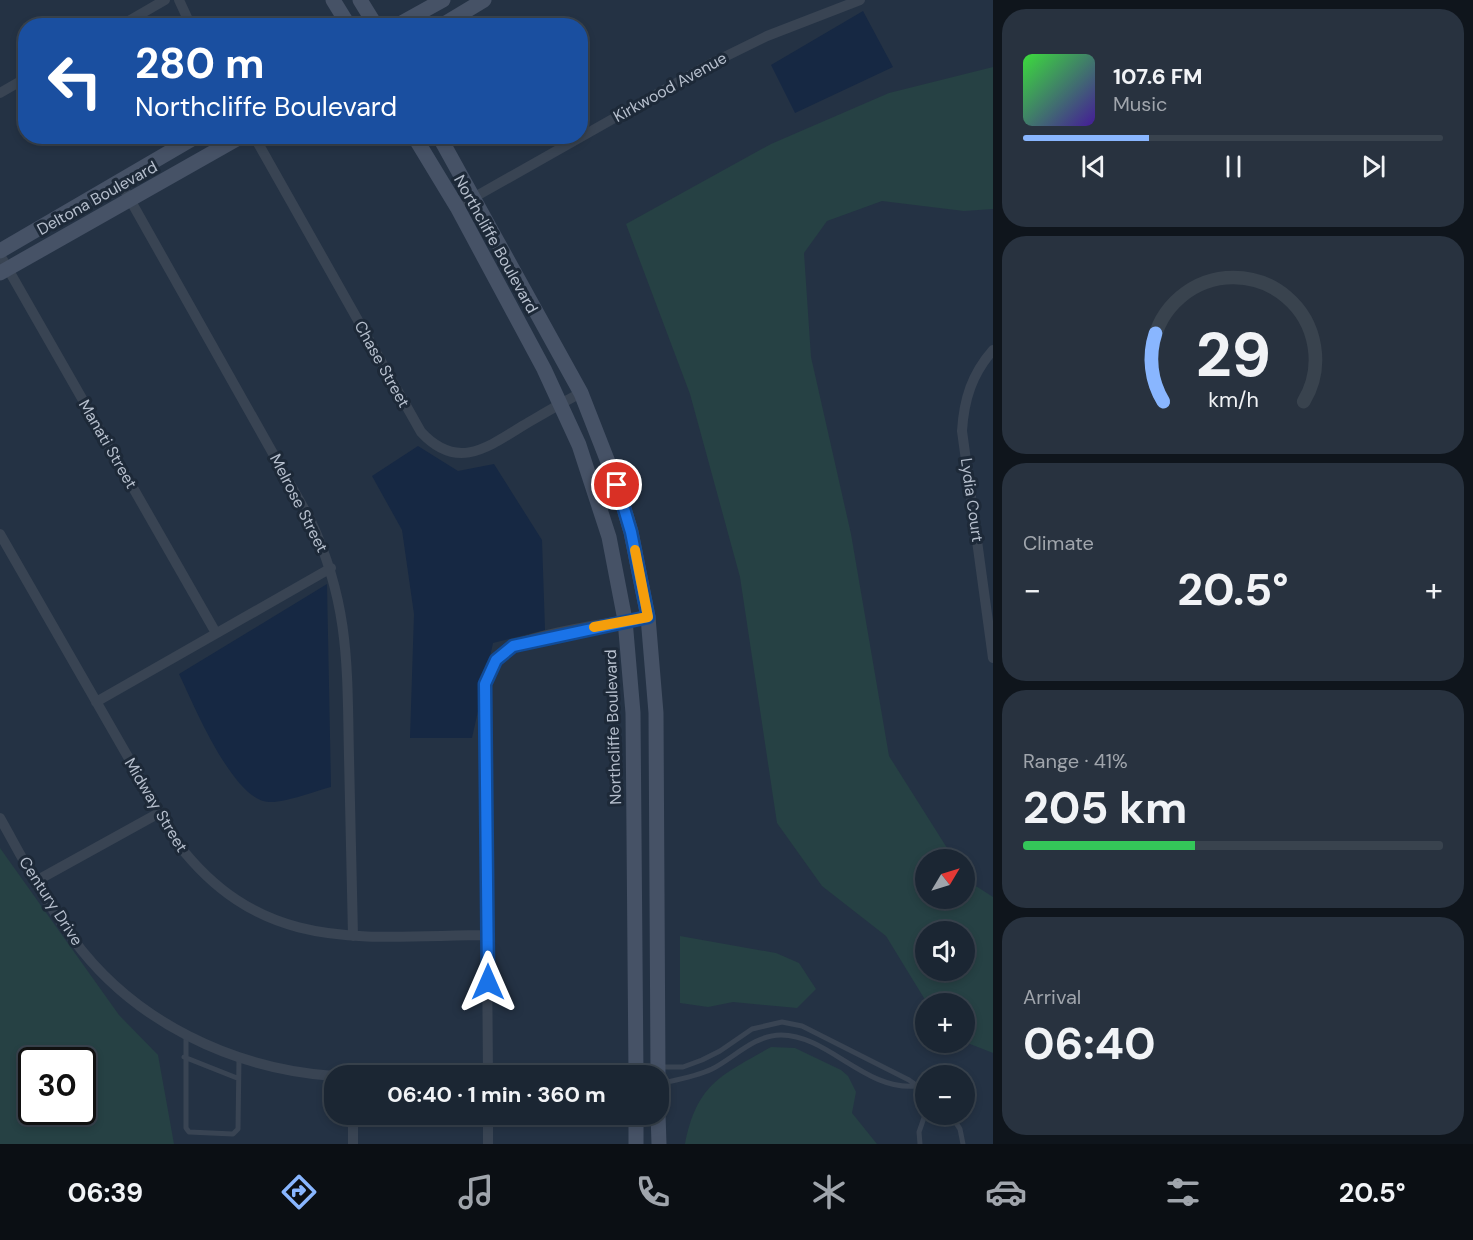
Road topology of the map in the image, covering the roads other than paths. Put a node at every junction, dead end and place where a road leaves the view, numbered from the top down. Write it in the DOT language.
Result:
graph roads {
  1 [pos="165,0"];
  2 [pos="179,0"];
  3 [pos="333,0"];
  4 [pos="360,0"];
  5 [pos="442,0"];
  6 [pos="484,0"];
  7 [pos="860,0"];
  8 [pos="134,18"];
  9 [pos="188,18"];
  10 [pos="344,18"];
  11 [pos="371,18"];
  12 [pos="410,18"];
  13 [pos="454,18"];
  14 [pos="18,83"];
  15 [pos="0,93"];
  16 [pos="588,133"];
  17 [pos="183,144"];
  18 [pos="228,144"];
  19 [pos="259,144"];
  20 [pos="419,144"];
  21 [pos="442,144"];
  22 [pos="569,144"];
  23 [pos="119,180"];
  24 [pos="473,199"];
  25 [pos="131,200"];
  26 [pos="457,207"];
  27 [pos="2,262"];
  28 [pos="993,350"];
  29 [pos="581,393"];
  30 [pos="560,403"];
  31 [pos="0,534"];
  32 [pos="331,568"];
  33 [pos="648,617"];
  34 [pos="626,620"];
  35 [pos="216,633"];
  36 [pos="993,658"];
  37 [pos="96,702"];
  38 [pos="159,813"];
  39 [pos="0,818"];
  40 [pos="36,882"];
  41 [pos="487,935"];
  42 [pos="353,936"];
  43 [pos="186,1035"];
  44 [pos="184,1057"];
  45 [pos="239,1058"];
  46 [pos="488,1065"];
  47 [pos="636,1065"];
  48 [pos="658,1065"];
  49 [pos="669,1070"];
  50 [pos="324,1075"];
  51 [pos="237,1078"];
  52 [pos="669,1081"];
  53 [pos="915,1085"];
  54 [pos="915,1086"];
  55 [pos="353,1125"];
  56 [pos="488,1125"];
  57 [pos="636,1125"];
  58 [pos="658,1125"];
  59 [pos="921,1125"];
  60 [pos="957,1125"];
  61 [pos="353,1144"];
  62 [pos="488,1144"];
  63 [pos="636,1144"];
  64 [pos="659,1144"];
  65 [pos="920,1144"];
  66 [pos="963,1144"];
  1 -- 8 [label="street"];
  2 -- 9 [label="street"];
  3 -- 10 [label="main road"];
  4 -- 11 [label="main road"];
  5 -- 12 [label="main road"];
  6 -- 13 [label="main road"];
  7 -- 16 [label="street, Kirkwood Avenue"];
  14 -- 15 [label="street"];
  17 -- 23 [label="main road, Deltona Boulevard"];
  18 -- 25 [label="main road, Deltona Boulevard"];
  19 -- 30 [label="street, Chase Street"];
  20 -- 26 [label="main road, Northcliffe Boulevard"];
  21 -- 24 [label="main road, Northcliffe Boulevard"];
  22 -- 24 [label="street, Kirkwood Avenue"];
  23 -- 25 [label="street, Melrose Street"];
  23 -- 27 [label="main road, Deltona Boulevard"];
  24 -- 26 [label="street, Kirkwood Avenue"];
  24 -- 29 [label="main road, Northcliffe Boulevard"];
  25 -- 27 [label="main road, Deltona Boulevard"];
  25 -- 32 [label="street, Melrose Street"];
  26 -- 30 [label="main road, Northcliffe Boulevard"];
  27 -- 35 [label="street, Manati Street"];
  28 -- 36 [label="street, Lydia Court"];
  29 -- 30 [label="street, Chase Street"];
  29 -- 33 [label="main road, Northcliffe Boulevard"];
  30 -- 34 [label="main road, Northcliffe Boulevard"];
  31 -- 37 [label="street, Midway Street"];
  32 -- 35 [label="street"];
  32 -- 42 [label="street, Melrose Street"];
  33 -- 34 [label="street"];
  33 -- 48 [label="main road, Northcliffe Boulevard"];
  34 -- 41 [label="street"];
  34 -- 47 [label="main road, Northcliffe Boulevard"];
  35 -- 37 [label="street"];
  37 -- 38 [label="street, Midway Street"];
  38 -- 40 [label="street"];
  38 -- 42 [label="street, Midway Street"];
  39 -- 40 [label="street, Century Drive"];
  40 -- 43 [label="street, Century Drive"];
  41 -- 42 [label="street, Midway Street"];
  41 -- 46 [label="street"];
  43 -- 44 [label="lane"];
  43 -- 45 [label="street, Century Drive"];
  44 -- 51 [label="lane"];
  44 -- 51 [label="lane"];
  45 -- 50 [label="street, Century Drive"];
  45 -- 51 [label="lane"];
  49 -- 53 [label="lane"];
  52 -- 54 [label="lane"];
  55 -- 61 [label="street"];
  56 -- 62 [label="street"];
  57 -- 63 [label="main road"];
  58 -- 64 [label="main road"];
  59 -- 65 [label="lane"];
  60 -- 66 [label="lane"];
}
